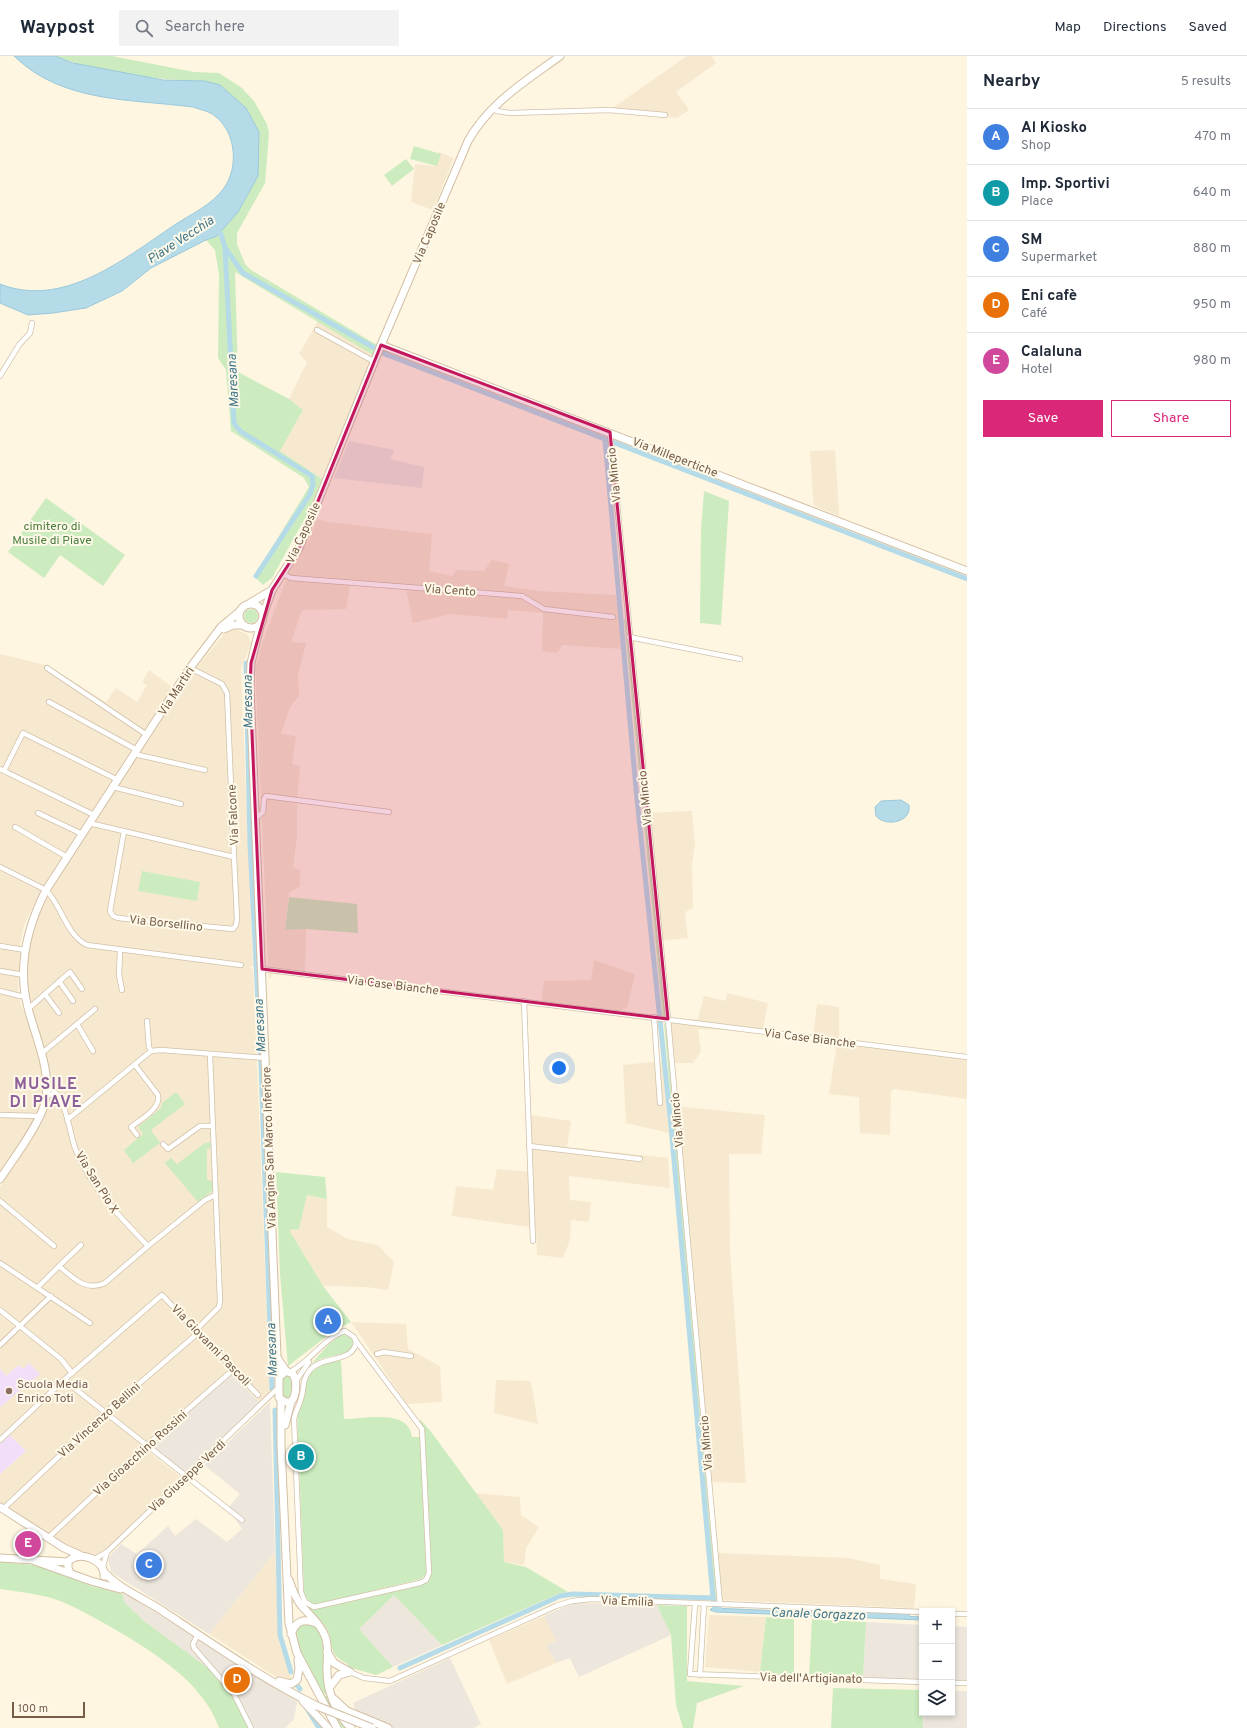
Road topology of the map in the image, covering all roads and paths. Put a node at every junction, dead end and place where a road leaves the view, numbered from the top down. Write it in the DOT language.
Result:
graph roads {
  1 [pos="558,57"];
  2 [pos="492,108"];
  3 [pos="665,115"];
  4 [pos="32,322"];
  5 [pos="317,330"];
  6 [pos="378,353"];
  7 [pos="0,376"];
  8 [pos="610,435"];
  9 [pos="967,571"];
  10 [pos="283,574"];
  11 [pos="272,590"];
  12 [pos="250,604"];
  13 [pos="239,612"];
  14 [pos="613,617"];
  15 [pos="262,618"];
  16 [pos="245,626"];
  17 [pos="220,630"];
  18 [pos="629,637"];
  19 [pos="255,647"];
  20 [pos="740,660"];
  21 [pos="48,668"];
  22 [pos="190,668"];
  23 [pos="49,702"];
  24 [pos="147,734"];
  25 [pos="136,752"];
  26 [pos="2,770"];
  27 [pos="205,770"];
  28 [pos="118,780"];
  29 [pos="113,787"];
  30 [pos="181,804"];
  31 [pos="389,812"];
  32 [pos="38,813"];
  33 [pos="94,815"];
  34 [pos="256,819"];
  35 [pos="89,823"];
  36 [pos="14,827"];
  37 [pos="124,831"];
  38 [pos="82,834"];
  39 [pos="67,857"];
  40 [pos="234,857"];
  41 [pos="0,867"];
  42 [pos="46,890"];
  43 [pos="0,946"];
  44 [pos="25,950"];
  45 [pos="120,951"];
  46 [pos="241,965"];
  47 [pos="262,969"];
  48 [pos="0,971"];
  49 [pos="24,975"];
  50 [pos="59,981"];
  51 [pos="82,989"];
  52 [pos="0,990"];
  53 [pos="122,990"];
  54 [pos="45,994"];
  55 [pos="25,995"];
  56 [pos="73,1001"];
  57 [pos="524,1001"];
  58 [pos="28,1008"];
  59 [pos="95,1009"];
  60 [pos="59,1013"];
  61 [pos="655,1018"];
  62 [pos="666,1019"];
  63 [pos="148,1021"];
  64 [pos="77,1024"];
  65 [pos="93,1051"];
  66 [pos="151,1051"];
  67 [pos="42,1054"];
  68 [pos="210,1055"];
  69 [pos="967,1057"];
  70 [pos="264,1058"];
  71 [pos="135,1065"];
  72 [pos="47,1091"];
  73 [pos="58,1096"];
  74 [pos="660,1103"];
  75 [pos="0,1114"];
  76 [pos="26,1116"];
  77 [pos="38,1119"];
  78 [pos="67,1120"];
  79 [pos="212,1126"];
  80 [pos="137,1135"];
  81 [pos="163,1144"];
  82 [pos="529,1146"];
  83 [pos="640,1159"];
  84 [pos="2,1172"];
  85 [pos="215,1195"];
  86 [pos="0,1201"];
  87 [pos="533,1241"];
  88 [pos="81,1245"];
  89 [pos="54,1246"];
  90 [pos="148,1246"];
  91 [pos="0,1263"];
  92 [pos="59,1266"];
  93 [pos="38,1287"];
  94 [pos="51,1296"];
  95 [pos="0,1310"];
  96 [pos="90,1323"];
  97 [pos="20,1326"];
  98 [pos="197,1331"];
  99 [pos="356,1341"];
  100 [pos="0,1345"];
  101 [pos="377,1354"];
  102 [pos="277,1356"];
  103 [pos="411,1356"];
  104 [pos="313,1357"];
  105 [pos="234,1369"];
  106 [pos="288,1372"];
  107 [pos="72,1373"];
  108 [pos="279,1377"];
  109 [pos="64,1380"];
  110 [pos="296,1380"];
  111 [pos="279,1387"];
  112 [pos="258,1395"];
  113 [pos="280,1399"];
  114 [pos="266,1401"];
  115 [pos="291,1402"];
  116 [pos="105,1413"];
  117 [pos="281,1438"];
  118 [pos="0,1440"];
  119 [pos="147,1445"];
  120 [pos="188,1476"];
  121 [pos="2,1508"];
  122 [pos="242,1520"];
  123 [pos="48,1538"];
  124 [pos="64,1548"];
  125 [pos="107,1552"];
  126 [pos="80,1555"];
  127 [pos="0,1558"];
  128 [pos="93,1560"];
  129 [pos="35,1561"];
  130 [pos="68,1561"];
  131 [pos="104,1569"];
  132 [pos="286,1570"];
  133 [pos="70,1573"];
  134 [pos="95,1582"];
  135 [pos="130,1592"];
  136 [pos="695,1604"];
  137 [pos="704,1604"];
  138 [pos="716,1604"];
  139 [pos="919,1612"];
  140 [pos="955,1614"];
  141 [pos="967,1614"];
  142 [pos="318,1624"];
  143 [pos="198,1634"];
  144 [pos="291,1634"];
  145 [pos="327,1651"];
  146 [pos="297,1653"];
  147 [pos="350,1672"];
  148 [pos="262,1674"];
  149 [pos="700,1675"];
  150 [pos="919,1682"];
  151 [pos="955,1683"];
  152 [pos="967,1683"];
  153 [pos="330,1691"];
  154 [pos="300,1698"];
  155 [pos="251,1728"];
  156 [pos="327,1728"];
  157 [pos="338,1728"];
  158 [pos="351,1728"];
  159 [pos="372,1728"];
  160 [pos="388,1728"];
  1 -- 2 [label="street, Via Caposile"];
  2 -- 3 [label="street"];
  2 -- 6 [label="street, Via Caposile"];
  4 -- 7 [label="street"];
  5 -- 6 [label="street"];
  6 -- 8 [label="street, Via Millepertiche"];
  6 -- 10 [label="street, Via Caposile"];
  8 -- 9 [label="street, Via Millepertiche"];
  8 -- 18 [label="street, Via Mincio"];
  10 -- 11 [label="street, Via Caposile"];
  10 -- 14 [label="street, Via Cento"];
  11 -- 12 [label="street, Via Caposile"];
  11 -- 15 [label="street, Via Caposile"];
  12 -- 13 [label="street"];
  12 -- 15 [label="street"];
  13 -- 16 [label="street"];
  13 -- 17 [label="street, Via Martiri"];
  15 -- 16 [label="street"];
  15 -- 19 [label="street, Via Argine San Marco Inferiore"];
  16 -- 17 [label="street"];
  16 -- 19 [label="street"];
  17 -- 22 [label="street, Via Martiri"];
  18 -- 20 [label="street"];
  18 -- 62 [label="street, Via Mincio"];
  19 -- 34 [label="street, Via Argine San Marco Inferiore"];
  21 -- 24 [label="street"];
  22 -- 24 [label="street, Via Martiri"];
  22 -- 40 [label="street, Via Falcone"];
  23 -- 25 [label="street"];
  24 -- 25 [label="street, Via Martiri"];
  25 -- 27 [label="street"];
  25 -- 28 [label="street, Via Martiri"];
  26 -- 28 [label="street"];
  26 -- 33 [label="street"];
  28 -- 29 [label="street, Via Martiri"];
  29 -- 30 [label="street"];
  29 -- 33 [label="street, Via Martiri"];
  31 -- 34 [label="street, Via Argine San Marco Inferiore"];
  32 -- 38 [label="street"];
  33 -- 35 [label="street, Via Martiri"];
  34 -- 47 [label="street, Via Argine San Marco Inferiore"];
  35 -- 37 [label="street, Via Falcone"];
  35 -- 38 [label="street, Via Martiri"];
  36 -- 39 [label="street"];
  37 -- 40 [label="street, Via Falcone"];
  37 -- 40 [label="street, Via Borsellino"];
  38 -- 39 [label="street, Via Martiri"];
  39 -- 42 [label="street, Via Martiri"];
  41 -- 42 [label="street"];
  42 -- 44 [label="street, Via Martiri"];
  42 -- 45 [label="street"];
  43 -- 44 [label="street"];
  44 -- 49 [label="street, Via Martiri"];
  45 -- 46 [label="street"];
  45 -- 53 [label="street"];
  47 -- 57 [label="street, Via Case Bianche"];
  47 -- 70 [label="street, Via Argine San Marco Inferiore"];
  48 -- 49 [label="street"];
  49 -- 55 [label="street, Via Martiri"];
  50 -- 51 [label="street"];
  50 -- 54 [label="street"];
  50 -- 56 [label="street"];
  52 -- 55 [label="street"];
  54 -- 58 [label="street"];
  54 -- 60 [label="street"];
  55 -- 58 [label="street, Via Martiri"];
  57 -- 61 [label="street, Via Case Bianche"];
  57 -- 82 [label="street"];
  58 -- 67 [label="street, Via Martiri"];
  59 -- 64 [label="street"];
  61 -- 62 [label="street, Via Case Bianche"];
  61 -- 74 [label="street"];
  62 -- 69 [label="street, Via Case Bianche"];
  62 -- 138 [label="street, Via Mincio"];
  63 -- 66 [label="street"];
  64 -- 65 [label="street"];
  64 -- 67 [label="street"];
  66 -- 68 [label="street"];
  66 -- 71 [label="street"];
  67 -- 72 [label="street, Via Martiri"];
  68 -- 70 [label="street"];
  68 -- 79 [label="street, Via Vincenzo Bellini"];
  70 -- 102 [label="street, Via Argine San Marco Inferiore"];
  71 -- 78 [label="street"];
  71 -- 80 [label="street"];
  72 -- 73 [label="street"];
  72 -- 73 [label="street"];
  72 -- 77 [label="street, Via Martiri"];
  73 -- 78 [label="street, Via San Pio X"];
  75 -- 76 [label="street"];
  76 -- 77 [label="street"];
  76 -- 77 [label="street"];
  77 -- 84 [label="street, Via Martiri"];
  78 -- 90 [label="street, Via San Pio X"];
  79 -- 81 [label="street"];
  79 -- 85 [label="street, Via Vincenzo Bellini"];
  82 -- 83 [label="street"];
  82 -- 87 [label="street"];
  85 -- 90 [label="street"];
  85 -- 98 [label="street, Via Vincenzo Bellini"];
  86 -- 89 [label="street"];
  88 -- 92 [label="street"];
  90 -- 92 [label="street"];
  91 -- 93 [label="street"];
  92 -- 93 [label="street"];
  93 -- 94 [label="street"];
  94 -- 96 [label="street"];
  94 -- 97 [label="street"];
  95 -- 97 [label="street"];
  97 -- 100 [label="street"];
  97 -- 107 [label="street"];
  98 -- 105 [label="street, Via Giovanni Pascoli"];
  98 -- 107 [label="street, Via Giovanni Pascoli"];
  98 -- 116 [label="street, Via Vincenzo Bellini"];
  99 -- 99 [label="street, Via Argine San Marco Inferiore"];
  99 -- 104 [label="street, Via Argine San Marco Inferiore"];
  101 -- 103 [label="street"];
  102 -- 106 [label="street, Via Argine San Marco Inferiore"];
  102 -- 108 [label="street, Via Argine San Marco Inferiore"];
  104 -- 106 [label="street, Via Argine San Marco Inferiore"];
  104 -- 110 [label="street, Via Argine San Marco Inferiore"];
  105 -- 112 [label="street, Via Giovanni Pascoli"];
  105 -- 119 [label="street, Via Gioacchino Rossini"];
  106 -- 108 [label="street, Via Argine San Marco Inferiore"];
  106 -- 110 [label="street, Via Argine San Marco Inferiore"];
  107 -- 109 [label="street"];
  108 -- 111 [label="street, Via Argine San Marco Inferiore"];
  109 -- 116 [label="street"];
  109 -- 118 [label="street"];
  110 -- 115 [label="street, Via Argine San Marco Inferiore"];
  111 -- 113 [label="street, Via Argine San Marco Inferiore"];
  111 -- 114 [label="street, Via Giuseppe Verdi"];
  113 -- 114 [label="street"];
  113 -- 115 [label="street"];
  113 -- 117 [label="street, Via Argine San Marco Inferiore"];
  114 -- 120 [label="street, Via Giuseppe Verdi"];
  115 -- 117 [label="street, Via Argine San Marco Inferiore"];
  116 -- 119 [label="street"];
  116 -- 121 [label="street, Via Vincenzo Bellini"];
  117 -- 132 [label="street, Via Argine San Marco Inferiore"];
  119 -- 120 [label="street"];
  119 -- 123 [label="street, Via Gioacchino Rossini"];
  120 -- 122 [label="street"];
  120 -- 125 [label="street, Via Giuseppe Verdi"];
  121 -- 123 [label="street"];
  123 -- 124 [label="street"];
  124 -- 126 [label="street"];
  124 -- 130 [label="street"];
  125 -- 128 [label="street, Via Giuseppe Verdi"];
  125 -- 131 [label="street"];
  126 -- 128 [label="street"];
  126 -- 130 [label="street"];
  127 -- 129 [label="street"];
  128 -- 131 [label="street"];
  129 -- 130 [label="street"];
  129 -- 133 [label="street"];
  130 -- 133 [label="street"];
  131 -- 134 [label="street"];
  131 -- 135 [label="street"];
  132 -- 142 [label="street"];
  132 -- 144 [label="street, Via Argine San Marco Inferiore"];
  133 -- 134 [label="street"];
  134 -- 135 [label="street"];
  135 -- 143 [label="street"];
  136 -- 137 [label="street, Via Emilia"];
  136 -- 147 [label="street, Via Emilia"];
  136 -- 149 [label="street"];
  137 -- 138 [label="street, Via Emilia"];
  137 -- 149 [label="street"];
  138 -- 139 [label="street, Via Emilia"];
  140 -- 141 [label="street"];
  142 -- 144 [label="street"];
  142 -- 145 [label="street"];
  143 -- 148 [label="street"];
  143 -- 155 [label="street"];
  144 -- 146 [label="street, Via Argine San Marco Inferiore"];
  145 -- 147 [label="street"];
  145 -- 153 [label="street"];
  146 -- 148 [label="street"];
  146 -- 157 [label="street"];
  147 -- 153 [label="street"];
  148 -- 154 [label="street"];
  149 -- 150 [label="street, Via dell'Artigianato"];
  151 -- 152 [label="street"];
  153 -- 158 [label="street"];
  153 -- 160 [label="street"];
  154 -- 156 [label="street"];
  154 -- 159 [label="street, bridge"];
}
